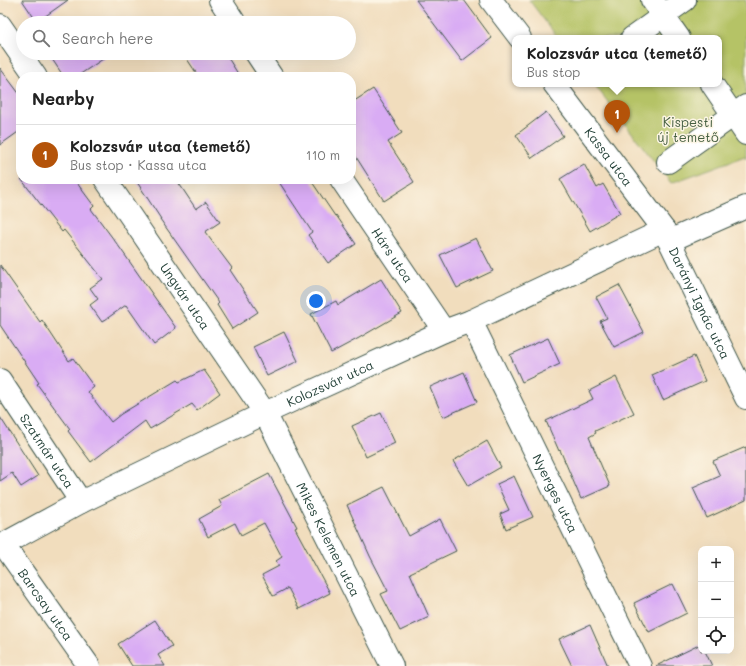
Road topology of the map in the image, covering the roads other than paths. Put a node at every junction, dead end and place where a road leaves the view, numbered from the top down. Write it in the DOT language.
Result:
graph roads {
  1 [pos="220,0"];
  2 [pos="491,0"];
  3 [pos="685,0"];
  4 [pos="657,8"];
  5 [pos="230,16"];
  6 [pos="0,25"];
  7 [pos="518,35"];
  8 [pos="634,35"];
  9 [pos="677,35"];
  10 [pos="16,48"];
  11 [pos="24,60"];
  12 [pos="261,60"];
  13 [pos="33,72"];
  14 [pos="269,72"];
  15 [pos="556,87"];
  16 [pos="715,87"];
  17 [pos="740,111"];
  18 [pos="746,134"];
  19 [pos="668,162"];
  20 [pos="108,184"];
  21 [pos="344,184"];
  22 [pos="746,207"];
  23 [pos="666,236"];
  24 [pos="471,321"];
  25 [pos="444,331"];
  26 [pos="0,380"];
  27 [pos="746,398"];
  28 [pos="265,413"];
  29 [pos="81,502"];
  30 [pos="1,545"];
  31 [pos="89,666"];
  32 [pos="392,666"];
  33 [pos="640,666"];
  1 -- 5 [label="street"];
  2 -- 7 [label="street"];
  3 -- 4 [label="street"];
  4 -- 8 [label="street"];
  4 -- 9 [label="street"];
  6 -- 10 [label="street"];
  11 -- 13 [label="street"];
  12 -- 14 [label="street"];
  15 -- 23 [label="street, Kassa utca"];
  16 -- 17 [label="street"];
  17 -- 18 [label="street"];
  17 -- 19 [label="street"];
  20 -- 28 [label="street, Ungvár utca"];
  21 -- 25 [label="street, Hárs utca"];
  22 -- 23 [label="street, Kolozsvár utca"];
  23 -- 24 [label="street, Kolozsvár utca"];
  23 -- 27 [label="street, Darányi Ignác utca"];
  24 -- 25 [label="street, Kolozsvár utca"];
  24 -- 33 [label="street, Nyerges utca"];
  25 -- 28 [label="street, Kolozsvár utca"];
  26 -- 29 [label="street, Szatmár utca"];
  28 -- 29 [label="street, Kolozsvár utca"];
  28 -- 32 [label="street, Mikes Kelemen utca"];
  29 -- 30 [label="street, Kolozsvár utca"];
  30 -- 31 [label="street, Barcsay utca"];
}
